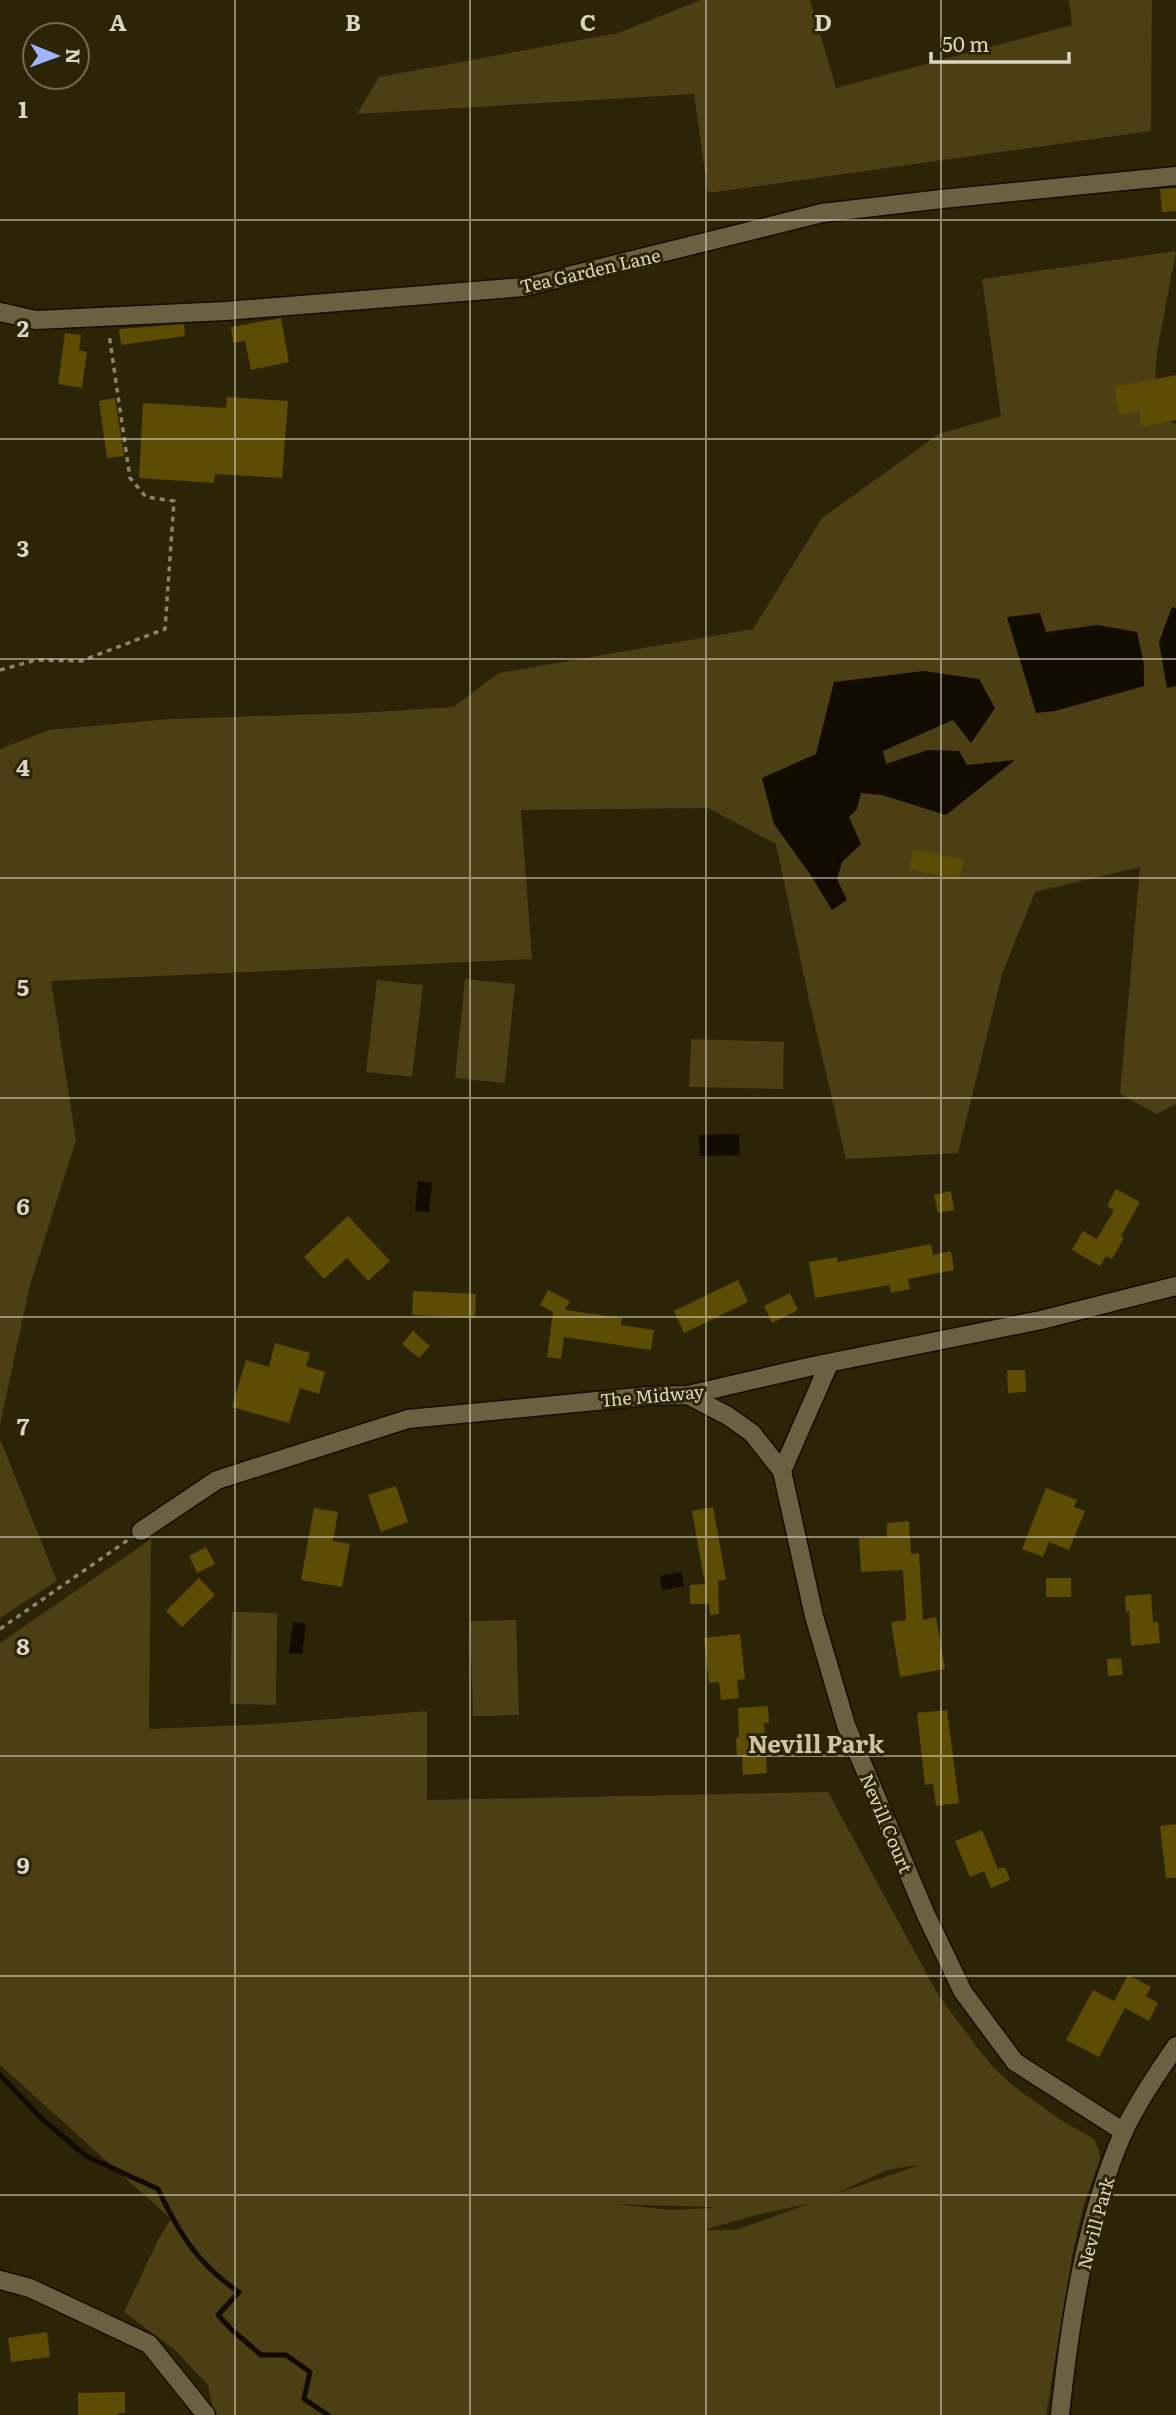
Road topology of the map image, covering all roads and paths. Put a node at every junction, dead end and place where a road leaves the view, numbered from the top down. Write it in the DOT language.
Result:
graph roads {
  1 [pos="1176,176"];
  2 [pos="0,312"];
  3 [pos="107,316"];
  4 [pos="0,670"];
  5 [pos="1176,1286"];
  6 [pos="829,1364"];
  7 [pos="688,1395"];
  8 [pos="782,1471"];
  9 [pos="141,1531"];
  10 [pos="0,1629"];
  11 [pos="1176,2046"];
  12 [pos="1124,2132"];
  13 [pos="0,2280"];
  14 [pos="206,2415"];
  15 [pos="1060,2415"];
  1 -- 3 [label="street, Tea Garden Lane"];
  2 -- 3 [label="street, Tea Garden Lane"];
  3 -- 4 [label="path"];
  5 -- 6 [label="street, The Midway"];
  6 -- 7 [label="street, The Midway"];
  6 -- 8 [label="street"];
  7 -- 8 [label="street"];
  7 -- 9 [label="street, The Midway"];
  8 -- 12 [label="street, Nevill Court"];
  9 -- 10 [label="path"];
  11 -- 12 [label="street, Nevill Park"];
  12 -- 15 [label="street, Nevill Park"];
  13 -- 14 [label="street"];
}
